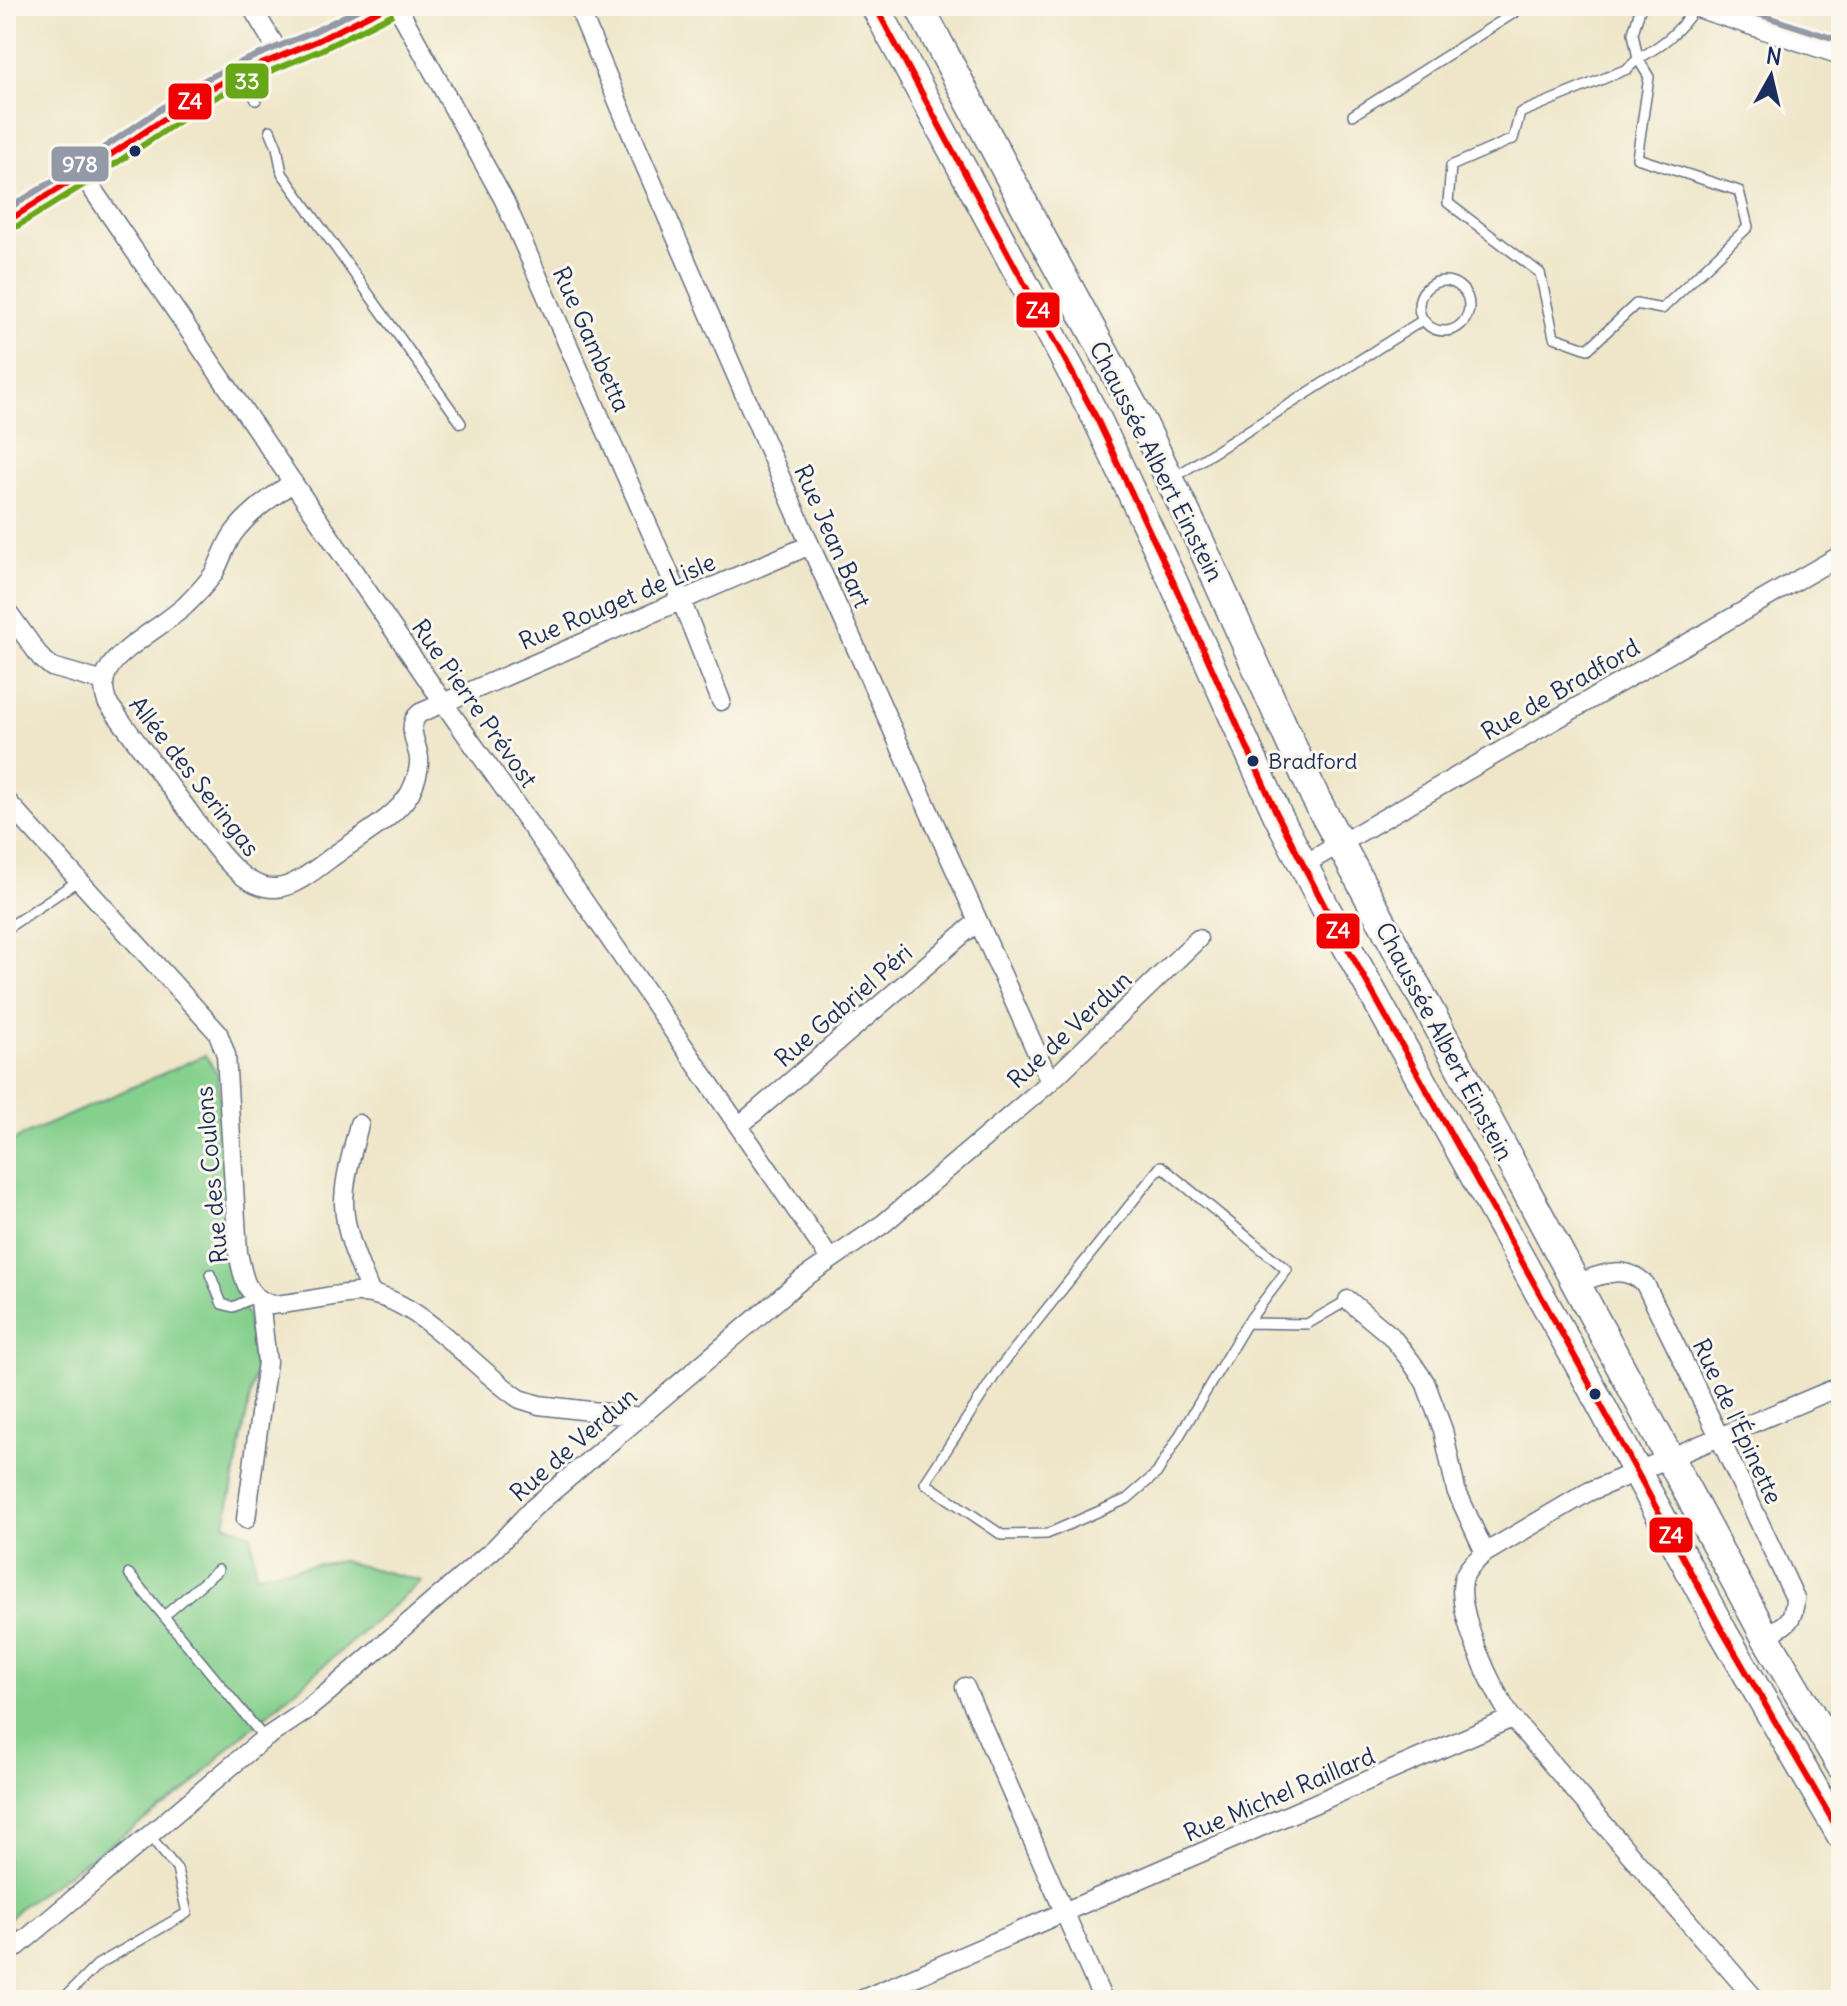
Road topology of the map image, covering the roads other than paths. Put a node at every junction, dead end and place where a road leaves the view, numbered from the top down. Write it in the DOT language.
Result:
graph roads {
  1 [pos="251,6"];
  2 [pos="387,6"];
  3 [pos="397,6"];
  4 [pos="578,6"];
  5 [pos="875,6"];
  6 [pos="919,6"];
  7 [pos="1525,6"];
  8 [pos="1641,6"];
  9 [pos="1699,6"];
  10 [pos="1841,52"];
  11 [pos="281,56"];
  12 [pos="1638,59"];
  13 [pos="243,72"];
  14 [pos="256,100"];
  15 [pos="1353,115"];
  16 [pos="270,130"];
  17 [pos="82,174"];
  18 [pos="10,217"];
  19 [pos="1423,320"];
  20 [pos="461,423"];
  21 [pos="1171,480"];
  22 [pos="293,482"];
  23 [pos="810,545"];
  24 [pos="1841,555"];
  25 [pos="681,600"];
  26 [pos="8,612"];
  27 [pos="104,682"];
  28 [pos="721,701"];
  29 [pos="443,702"];
  30 [pos="6,800"];
  31 [pos="1340,843"];
  32 [pos="1303,865"];
  33 [pos="79,880"];
  34 [pos="978,921"];
  35 [pos="6,929"];
  36 [pos="1198,939"];
  37 [pos="1050,1082"];
  38 [pos="359,1124"];
  39 [pos="739,1126"];
  40 [pos="830,1259"];
  41 [pos="210,1274"];
  42 [pos="1575,1284"];
  43 [pos="371,1294"];
  44 [pos="258,1299"];
  45 [pos="1348,1300"];
  46 [pos="1247,1323"];
  47 [pos="1841,1386"];
  48 [pos="641,1417"];
  49 [pos="1719,1437"];
  50 [pos="1669,1457"];
  51 [pos="1635,1471"];
  52 [pos="246,1519"];
  53 [pos="1485,1553"];
  54 [pos="218,1570"];
  55 [pos="129,1574"];
  56 [pos="164,1616"];
  57 [pos="1765,1636"];
  58 [pos="965,1687"];
  59 [pos="1512,1718"];
  60 [pos="265,1739"];
  61 [pos="1841,1766"];
  62 [pos="149,1835"];
  63 [pos="1841,1835"];
  64 [pos="1064,1912"];
  65 [pos="6,1924"];
  66 [pos="21,1943"];
  67 [pos="6,1956"];
  68 [pos="62,2000"];
  69 [pos="861,2000"];
  70 [pos="1103,2000"];
  71 [pos="1756,2000"];
  1 -- 11 [label="street"];
  2 -- 11 [label="main road"];
  3 -- 25 [label="street, Rue Gambetta"];
  4 -- 23 [label="street, Rue Jean Bart"];
  5 -- 32 [label="main road, Chaussée Albert Einstein"];
  6 -- 21 [label="main road, Chaussée Albert Einstein"];
  7 -- 15 [label="lane"];
  8 -- 12 [label="lane"];
  9 -- 10 [label="main road"];
  9 -- 12 [label="lane"];
  11 -- 13 [label="main road"];
  12 -- 12 [label="lane"];
  13 -- 14 [label="lane"];
  13 -- 17 [label="main road"];
  16 -- 20 [label="lane"];
  17 -- 18 [label="main road"];
  17 -- 22 [label="street, Rue Pierre Prévost"];
  19 -- 19 [label="lane"];
  19 -- 21 [label="lane"];
  21 -- 31 [label="main road, Chaussée Albert Einstein"];
  22 -- 27 [label="street, Allée des Seringas"];
  22 -- 29 [label="street, Rue Pierre Prévost"];
  23 -- 25 [label="street, Rue Rouget de Lisle"];
  23 -- 34 [label="street, Rue Jean Bart"];
  24 -- 31 [label="street, Rue de Bradford"];
  25 -- 28 [label="street, Rue Gambetta"];
  25 -- 29 [label="street, Rue Rouget de Lisle"];
  26 -- 27 [label="street, Allée des Seringas"];
  27 -- 29 [label="street, Allée des Seringas"];
  29 -- 39 [label="street, Rue Pierre Prévost"];
  30 -- 33 [label="street, Rue des Coulons"];
  31 -- 32 [label="street, Rue de Bradford"];
  31 -- 42 [label="main road, Chaussée Albert Einstein"];
  32 -- 51 [label="main road, Chaussée Albert Einstein"];
  33 -- 35 [label="lane"];
  33 -- 44 [label="street, Rue des Coulons"];
  34 -- 37 [label="street, Rue Jean Bart"];
  34 -- 39 [label="street, Rue Gabriel Péri"];
  36 -- 37 [label="street, Rue de Verdun"];
  37 -- 40 [label="street, Rue de Verdun"];
  38 -- 43 [label="street"];
  39 -- 40 [label="street, Rue Pierre Prévost"];
  40 -- 48 [label="street, Rue de Verdun"];
  41 -- 44 [label="lane"];
  42 -- 49 [label="street, Rue de l'Épinette"];
  42 -- 50 [label="main road, Chaussée Albert Einstein"];
  43 -- 44 [label="street"];
  43 -- 48 [label="street"];
  44 -- 52 [label="street, Rue des Coulons"];
  45 -- 46 [label="lane"];
  45 -- 53 [label="street"];
  46 -- 46 [label="lane"];
  47 -- 49 [label="street"];
  48 -- 60 [label="street, Rue de Verdun"];
  49 -- 50 [label="street"];
  49 -- 57 [label="street, Rue de l'Épinette"];
  50 -- 51 [label="street"];
  50 -- 57 [label="main road, Chaussée Albert Einstein"];
  51 -- 53 [label="street"];
  51 -- 63 [label="main road, Chaussée Albert Einstein"];
  53 -- 59 [label="street"];
  54 -- 56 [label="lane"];
  55 -- 56 [label="lane"];
  56 -- 60 [label="lane"];
  57 -- 61 [label="main road, Chaussée Albert Einstein"];
  58 -- 64 [label="street"];
  59 -- 64 [label="street, Rue Michel Raillard"];
  59 -- 71 [label="street"];
  60 -- 62 [label="street, Rue de Verdun"];
  62 -- 66 [label="street, Rue de Verdun"];
  62 -- 68 [label="lane"];
  64 -- 69 [label="street, Rue Michel Raillard"];
  64 -- 70 [label="street"];
  65 -- 66 [label="lane"];
  66 -- 67 [label="street, Rue de Verdun"];
}
